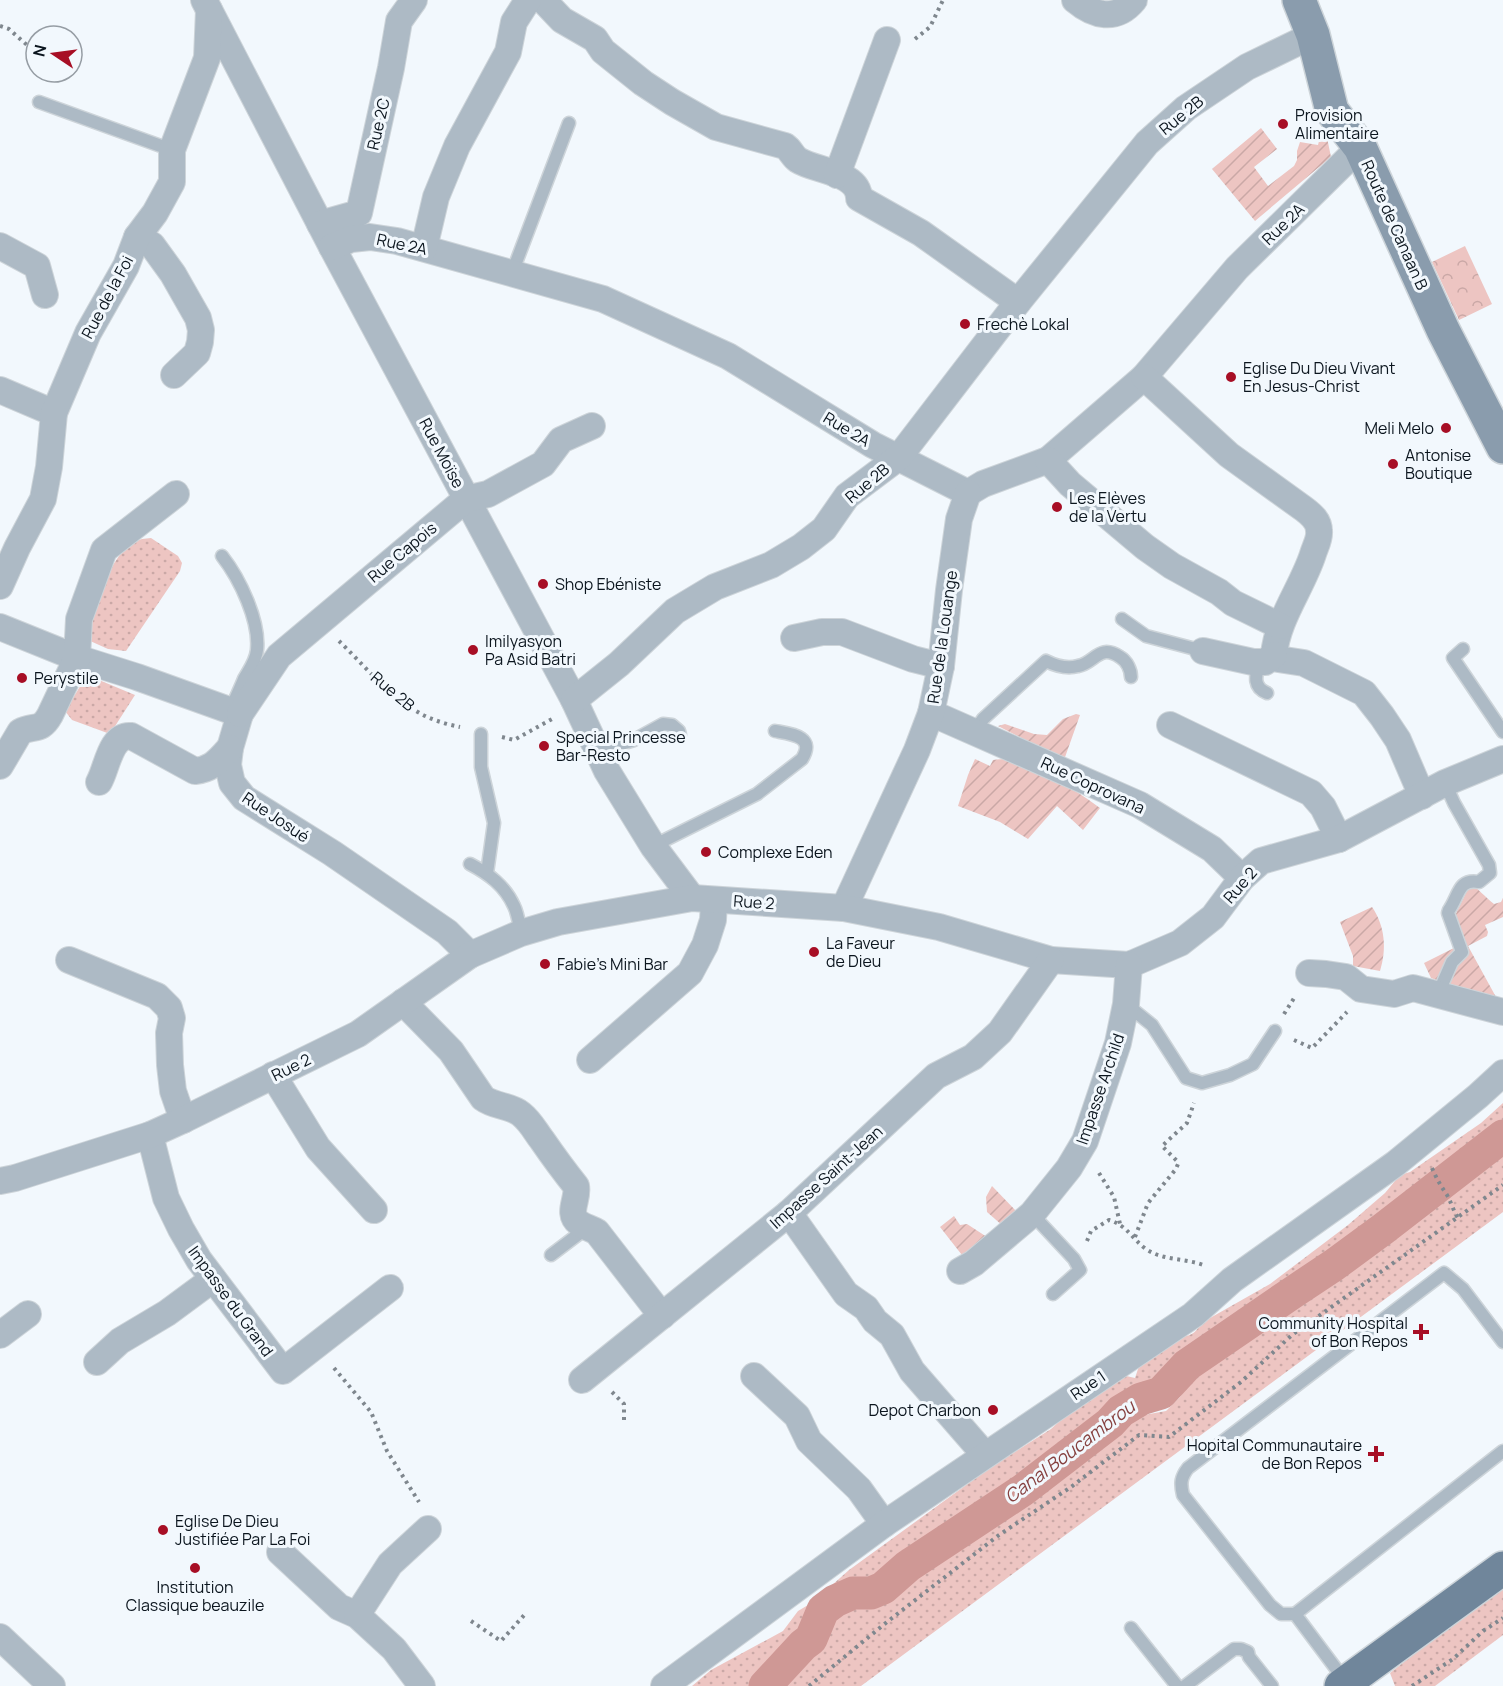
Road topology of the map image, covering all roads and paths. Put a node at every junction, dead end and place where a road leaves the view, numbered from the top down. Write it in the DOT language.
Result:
graph roads {
  1 [pos="414,0"];
  2 [pos="528,0"];
  3 [pos="543,0"];
  4 [pos="943,0"];
  5 [pos="1075,0"];
  6 [pos="1134,0"];
  7 [pos="1299,0"];
  8 [pos="207,5"];
  9 [pos="0,26"];
  10 [pos="1313,35"];
  11 [pos="887,40"];
  12 [pos="24,42"];
  13 [pos="39,102"];
  14 [pos="569,123"];
  15 [pos="1360,147"];
  16 [pos="172,150"];
  17 [pos="837,175"];
  18 [pos="320,224"];
  19 [pos="137,237"];
  20 [pos="0,246"];
  21 [pos="332,248"];
  22 [pos="424,248"];
  23 [pos="512,273"];
  24 [pos="45,295"];
  25 [pos="1018,302"];
  26 [pos="174,375"];
  27 [pos="1144,377"];
  28 [pos="0,390"];
  29 [pos="54,413"];
  30 [pos="592,426"];
  31 [pos="1503,447"];
  32 [pos="899,457"];
  33 [pos="1048,460"];
  34 [pos="968,493"];
  35 [pos="176,494"];
  36 [pos="466,499"];
  37 [pos="222,556"];
  38 [pos="0,586"];
  39 [pos="1122,619"];
  40 [pos="319,622"];
  41 [pos="1280,626"];
  42 [pos="0,627"];
  43 [pos="794,638"];
  44 [pos="1463,649"];
  45 [pos="1203,651"];
  46 [pos="77,658"];
  47 [pos="1266,659"];
  48 [pos="941,666"];
  49 [pos="1131,677"];
  50 [pos="1266,693"];
  51 [pos="574,700"];
  52 [pos="235,712"];
  53 [pos="931,713"];
  54 [pos="1170,725"];
  55 [pos="775,731"];
  56 [pos="974,732"];
  57 [pos="1503,732"];
  58 [pos="481,734"];
  59 [pos="680,735"];
  60 [pos="230,748"];
  61 [pos="598,752"];
  62 [pos="1503,759"];
  63 [pos="0,766"];
  64 [pos="99,782"];
  65 [pos="1444,783"];
  66 [pos="1422,796"];
  67 [pos="1339,839"];
  68 [pos="653,846"];
  69 [pos="470,864"];
  70 [pos="487,873"];
  71 [pos="1242,878"];
  72 [pos="703,899"];
  73 [pos="844,908"];
  74 [pos="521,933"];
  75 [pos="470,955"];
  76 [pos="69,960"];
  77 [pos="1051,960"];
  78 [pos="1129,964"];
  79 [pos="1309,973"];
  80 [pos="1361,989"];
  81 [pos="1438,994"];
  82 [pos="403,1002"];
  83 [pos="1126,1004"];
  84 [pos="1503,1012"];
  85 [pos="1275,1031"];
  86 [pos="590,1060"];
  87 [pos="1503,1073"];
  88 [pos="273,1075"];
  89 [pos="1202,1083"];
  90 [pos="183,1120"];
  91 [pos="150,1135"];
  92 [pos="1418,1145"];
  93 [pos="1082,1146"];
  94 [pos="0,1181"];
  95 [pos="1503,1185"];
  96 [pos="374,1210"];
  97 [pos="789,1214"];
  98 [pos="1032,1214"];
  99 [pos="1458,1218"];
  100 [pos="1120,1224"];
  101 [pos="589,1227"];
  102 [pos="1135,1237"];
  103 [pos="551,1255"];
  104 [pos="1074,1259"];
  105 [pos="960,1270"];
  106 [pos="213,1279"];
  107 [pos="1232,1280"];
  108 [pos="390,1288"];
  109 [pos="1053,1294"];
  110 [pos="28,1314"];
  111 [pos="662,1316"];
  112 [pos="0,1335"];
  113 [pos="1503,1342"];
  114 [pos="316,1347"];
  115 [pos="97,1362"];
  116 [pos="587,1376"];
  117 [pos="754,1376"];
  118 [pos="624,1423"];
  119 [pos="1503,1450"];
  120 [pos="985,1455"];
  121 [pos="884,1524"];
  122 [pos="428,1529"];
  123 [pos="280,1552"];
  124 [pos="1503,1568"];
  125 [pos="526,1613"];
  126 [pos="1294,1614"];
  127 [pos="357,1615"];
  128 [pos="1503,1618"];
  129 [pos="471,1621"];
  130 [pos="1131,1628"];
  131 [pos="3,1647"];
  132 [pos="1346,1685"];
  133 [pos="52,1686"];
  134 [pos="422,1686"];
  135 [pos="664,1686"];
  136 [pos="809,1686"];
  137 [pos="1178,1686"];
  138 [pos="1185,1686"];
  139 [pos="1272,1686"];
  140 [pos="1412,1686"];
  1 -- 18 [label="street, Rue 2C"];
  2 -- 22 [label="street"];
  3 -- 17 [label="street"];
  4 -- 11 [label="path"];
  5 -- 6 [label="street"];
  7 -- 10 [label="street, Route de Canaan B"];
  8 -- 16 [label="street, Rue de la Foi"];
  8 -- 18 [label="street, Rue Moïse"];
  9 -- 12 [label="path"];
  10 -- 15 [label="street, Route de Canaan B"];
  10 -- 25 [label="street, Rue 2B"];
  11 -- 17 [label="street"];
  13 -- 16 [label="lane"];
  14 -- 23 [label="lane"];
  15 -- 27 [label="street, Rue 2A"];
  15 -- 31 [label="street, Route de Canaan B"];
  16 -- 19 [label="street, Rue de la Foi"];
  17 -- 25 [label="street"];
  18 -- 21 [label="street, Rue Moïse"];
  19 -- 26 [label="street"];
  19 -- 29 [label="street, Rue de la Foi"];
  20 -- 24 [label="street"];
  21 -- 22 [label="street, Rue 2A"];
  21 -- 36 [label="street, Rue Moïse"];
  22 -- 23 [label="street, Rue 2A"];
  23 -- 32 [label="street, Rue 2A"];
  25 -- 32 [label="street, Rue 2B"];
  27 -- 33 [label="street, Rue 2A"];
  27 -- 41 [label="street"];
  28 -- 29 [label="street"];
  29 -- 38 [label="street, Rue de la Foi"];
  30 -- 36 [label="street, Rue Capois"];
  32 -- 34 [label="street, Rue 2A"];
  32 -- 51 [label="street, Rue 2B"];
  33 -- 34 [label="street, Rue 2A"];
  33 -- 41 [label="street"];
  34 -- 48 [label="street, Rue de la Louange"];
  35 -- 46 [label="street"];
  36 -- 40 [label="street, Rue Capois"];
  36 -- 51 [label="street, Rue Moïse"];
  37 -- 52 [label="lane"];
  39 -- 45 [label="lane"];
  40 -- 52 [label="street, Rue Capois"];
  40 -- 58 [label="path, Rue 2B"];
  41 -- 47 [label="street"];
  42 -- 46 [label="street"];
  43 -- 48 [label="street"];
  44 -- 57 [label="lane"];
  45 -- 47 [label="street"];
  46 -- 52 [label="street"];
  46 -- 63 [label="street"];
  47 -- 50 [label="lane"];
  47 -- 66 [label="street"];
  48 -- 53 [label="street, Rue de la Louange"];
  49 -- 56 [label="lane"];
  51 -- 58 [label="path, Rue 2B"];
  51 -- 61 [label="street, Rue Moïse"];
  52 -- 60 [label="street, Rue Josué"];
  53 -- 56 [label="street, Rue Coprovana"];
  53 -- 73 [label="street, Rue de la Louange"];
  54 -- 67 [label="street"];
  55 -- 68 [label="lane"];
  56 -- 71 [label="street, Rue Coprovana"];
  58 -- 70 [label="lane"];
  59 -- 61 [label="lane"];
  60 -- 64 [label="street"];
  60 -- 75 [label="street, Rue Josué"];
  61 -- 68 [label="street, Rue Moïse"];
  62 -- 65 [label="street, Rue 2"];
  65 -- 66 [label="street, Rue 2"];
  65 -- 81 [label="lane"];
  66 -- 67 [label="street, Rue 2"];
  67 -- 71 [label="street, Rue 2"];
  68 -- 72 [label="street, Rue Moïse"];
  69 -- 70 [label="lane"];
  70 -- 74 [label="lane"];
  71 -- 78 [label="street, Rue 2"];
  72 -- 73 [label="street, Rue 2"];
  72 -- 74 [label="street, Rue 2"];
  72 -- 86 [label="street"];
  73 -- 77 [label="street, Rue 2"];
  74 -- 75 [label="street, Rue 2"];
  75 -- 82 [label="street, Rue 2"];
  76 -- 90 [label="street"];
  77 -- 78 [label="street, Rue 2"];
  77 -- 97 [label="street, Impasse Saint-Jean"];
  78 -- 83 [label="street, Impasse Archild"];
  79 -- 80 [label="street"];
  79 -- 85 [label="path"];
  80 -- 81 [label="street"];
  80 -- 85 [label="path"];
  81 -- 84 [label="street"];
  82 -- 88 [label="street, Rue 2"];
  82 -- 101 [label="street"];
  83 -- 89 [label="lane"];
  83 -- 93 [label="street, Impasse Archild"];
  85 -- 89 [label="lane"];
  87 -- 92 [label="street, Rue 1"];
  88 -- 90 [label="street, Rue 2"];
  88 -- 96 [label="street"];
  89 -- 102 [label="path"];
  90 -- 91 [label="street, Rue 2"];
  91 -- 94 [label="street, Rue 2"];
  91 -- 106 [label="street, Impasse du Grand"];
  92 -- 99 [label="path"];
  92 -- 107 [label="street, Rue 1"];
  93 -- 98 [label="street, Impasse Archild"];
  93 -- 100 [label="path"];
  95 -- 99 [label="path"];
  97 -- 111 [label="street, Impasse Saint-Jean"];
  97 -- 120 [label="street"];
  98 -- 104 [label="lane"];
  98 -- 105 [label="street, Impasse Archild"];
  99 -- 136 [label="path"];
  100 -- 102 [label="path"];
  100 -- 104 [label="path"];
  101 -- 103 [label="lane"];
  101 -- 111 [label="street"];
  102 -- 107 [label="path"];
  104 -- 109 [label="lane"];
  106 -- 114 [label="street, Impasse du Grand"];
  106 -- 115 [label="street"];
  107 -- 120 [label="street, Rue 1"];
  108 -- 114 [label="street, Impasse du Grand"];
  110 -- 112 [label="street"];
  111 -- 116 [label="street, Impasse Saint-Jean"];
  113 -- 126 [label="lane"];
  114 -- 122 [label="path"];
  116 -- 118 [label="path"];
  117 -- 121 [label="street"];
  119 -- 126 [label="lane"];
  120 -- 121 [label="street, Rue 1"];
  121 -- 135 [label="street, Rue 1"];
  122 -- 127 [label="street"];
  123 -- 127 [label="street"];
  124 -- 132 [label="main road"];
  125 -- 129 [label="path"];
  126 -- 132 [label="lane"];
  127 -- 134 [label="street"];
  128 -- 140 [label="path"];
  130 -- 137 [label="lane"];
  131 -- 133 [label="street"];
  138 -- 139 [label="lane"];
}
